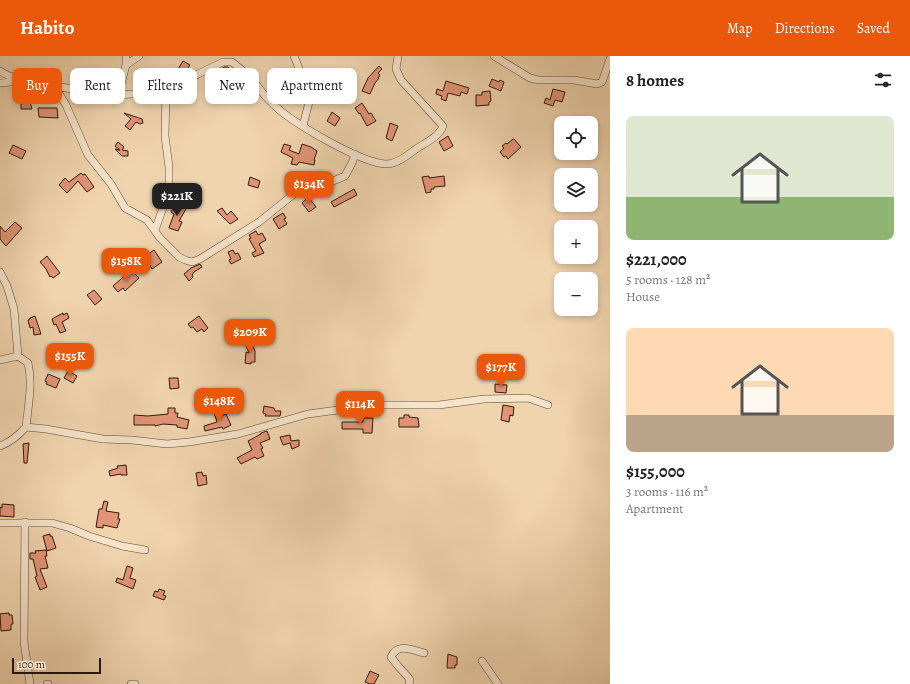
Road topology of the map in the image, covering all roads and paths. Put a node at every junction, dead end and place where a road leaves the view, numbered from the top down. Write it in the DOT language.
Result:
graph roads {
  1 [pos="126,56"];
  2 [pos="139,56"];
  3 [pos="294,56"];
  4 [pos="398,56"];
  5 [pos="494,56"];
  6 [pos="610,59"];
  7 [pos="126,65"];
  8 [pos="125,69"];
  9 [pos="0,71"];
  10 [pos="197,75"];
  11 [pos="12,77"];
  12 [pos="12,82"];
  13 [pos="0,83"];
  14 [pos="62,98"];
  15 [pos="166,104"];
  16 [pos="303,126"];
  17 [pos="355,154"];
  18 [pos="155,230"];
  19 [pos="0,272"];
  20 [pos="18,356"];
  21 [pos="0,360"];
  22 [pos="548,405"];
  23 [pos="26,427"];
  24 [pos="0,446"];
  25 [pos="25,522"];
  26 [pos="0,523"];
  27 [pos="145,550"];
  28 [pos="424,653"];
  29 [pos="482,661"];
  30 [pos="30,684"];
  31 [pos="132,684"];
  32 [pos="135,684"];
  33 [pos="409,684"];
  34 [pos="498,684"];
  1 -- 7 [label="street"];
  2 -- 7 [label="street"];
  3 -- 16 [label="street"];
  4 -- 17 [label="street"];
  5 -- 6 [label="street"];
  7 -- 8 [label="street"];
  9 -- 11 [label="street"];
  10 -- 16 [label="street"];
  12 -- 13 [label="street"];
  14 -- 18 [label="street"];
  15 -- 18 [label="street"];
  16 -- 17 [label="street"];
  17 -- 18 [label="street"];
  19 -- 20 [label="street"];
  20 -- 21 [label="street"];
  20 -- 23 [label="street"];
  22 -- 23 [label="street"];
  23 -- 24 [label="street"];
  25 -- 26 [label="street"];
  25 -- 27 [label="street"];
  25 -- 30 [label="street"];
  28 -- 33 [label="street"];
  29 -- 34 [label="street"];
  31 -- 32 [label="street"];
}
